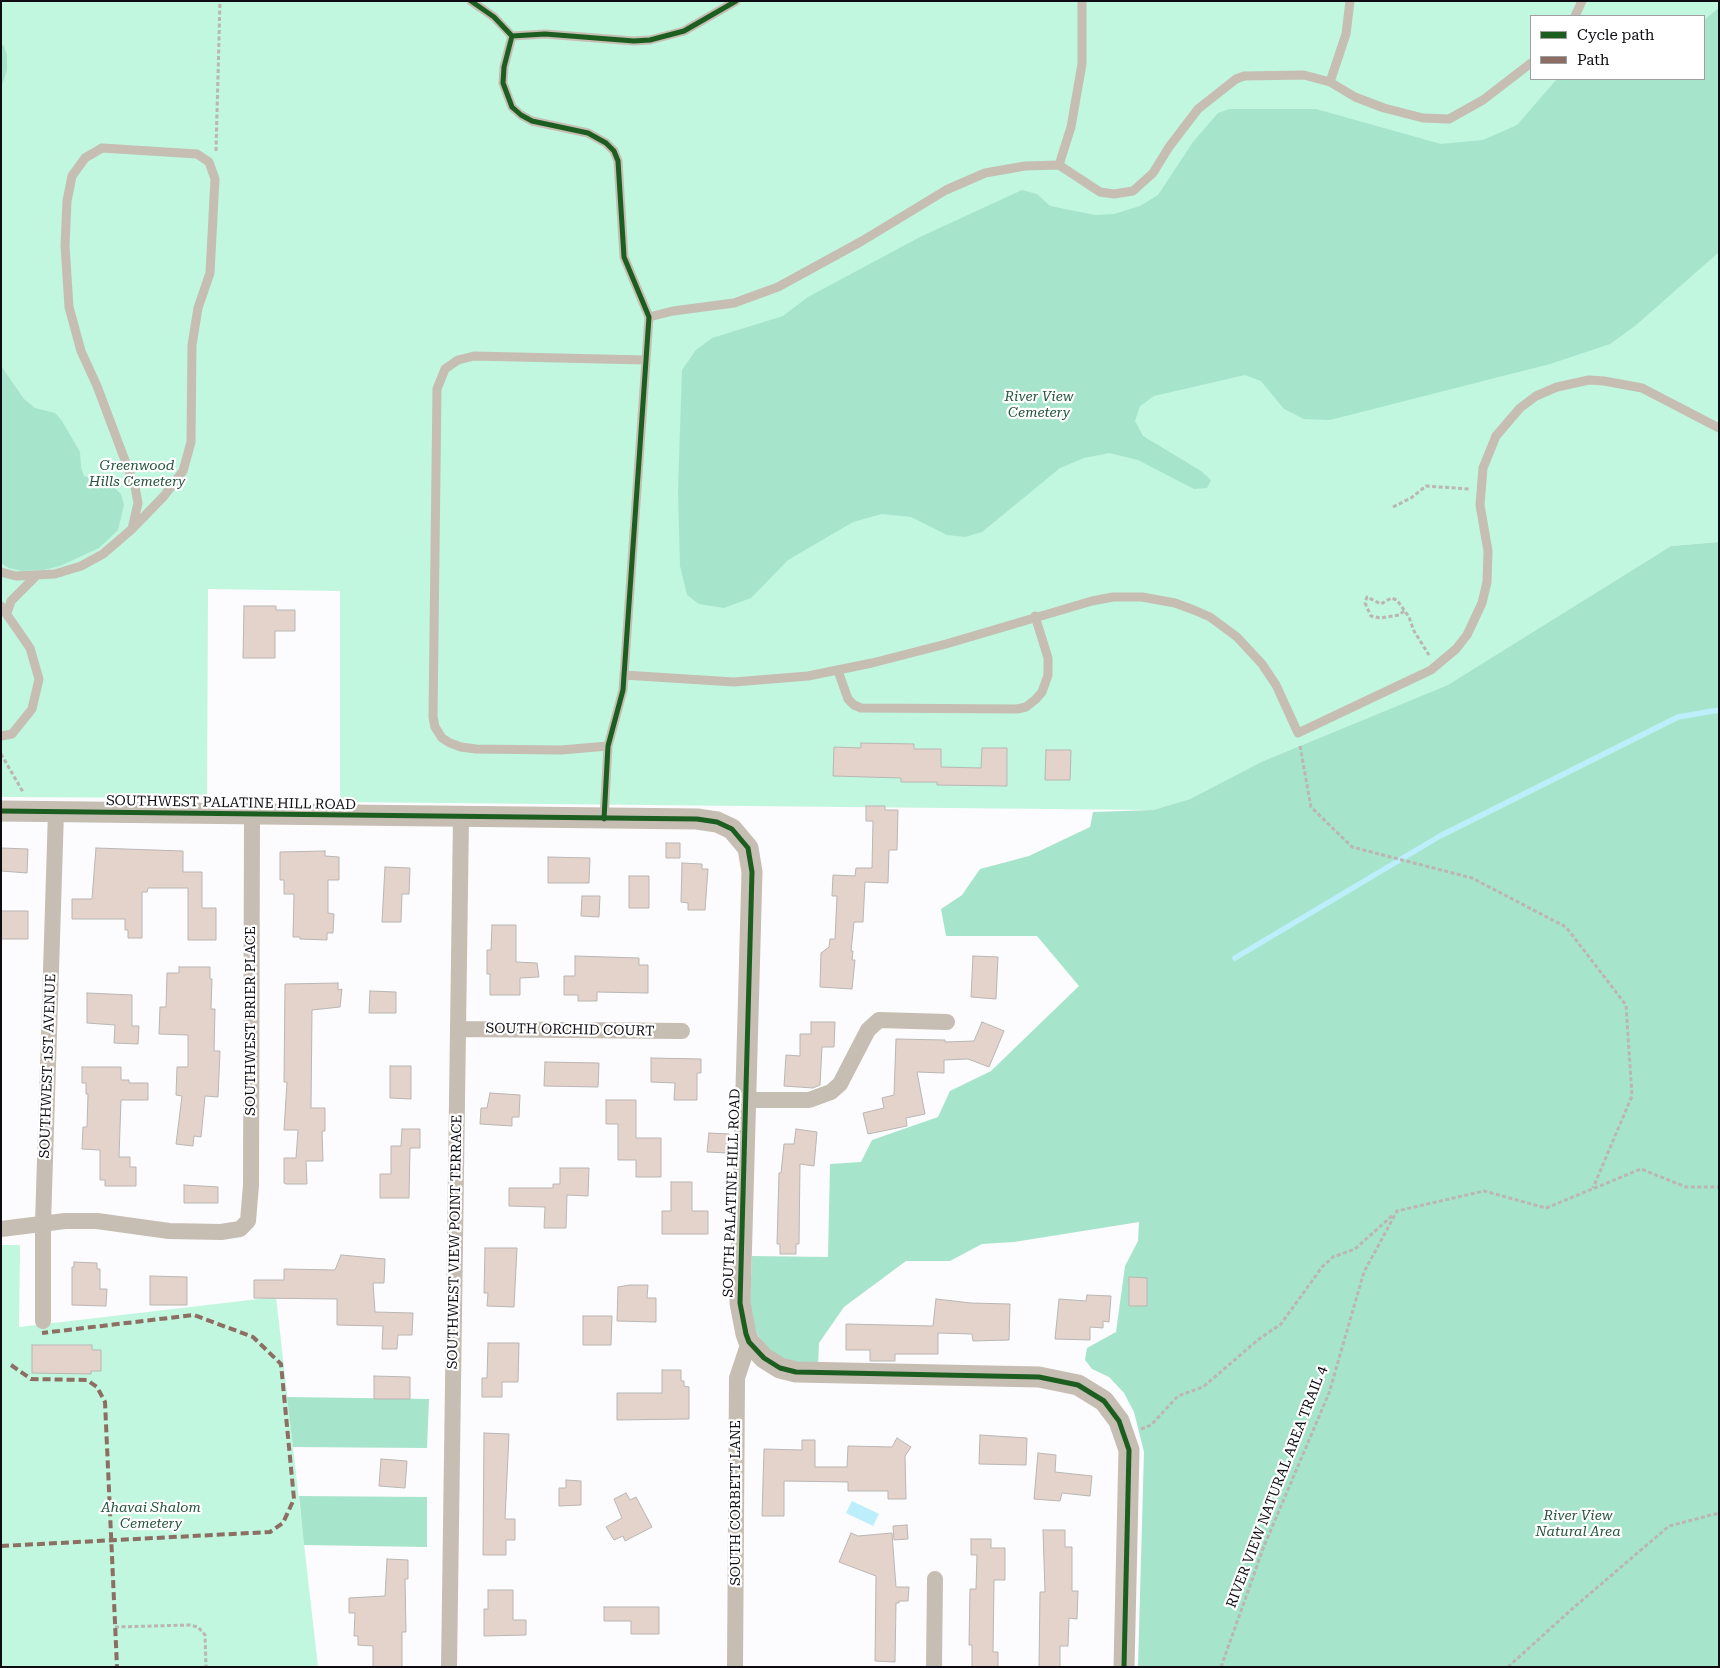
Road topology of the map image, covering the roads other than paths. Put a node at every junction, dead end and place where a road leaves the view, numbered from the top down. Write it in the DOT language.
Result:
graph roads {
  1 [pos="471,1"];
  2 [pos="736,1"];
  3 [pos="1082,1"];
  4 [pos="1350,1"];
  5 [pos="1582,1"];
  6 [pos="1575,15"];
  7 [pos="512,36"];
  8 [pos="1530,64"];
  9 [pos="1330,82"];
  10 [pos="1059,165"];
  11 [pos="649,316"];
  12 [pos="645,360"];
  13 [pos="1719,428"];
  14 [pos="132,529"];
  15 [pos="1,572"];
  16 [pos="38,575"];
  17 [pos="4,609"];
  18 [pos="1035,616"];
  19 [pos="838,671"];
  20 [pos="624,676"];
  21 [pos="1,736"];
  22 [pos="608,746"];
  23 [pos="1,811"];
  24 [pos="56,812"];
  25 [pos="252,814"];
  26 [pos="461,818"];
  27 [pos="604,819"];
  28 [pos="947,1022"];
  29 [pos="458,1029"];
  30 [pos="682,1032"];
  31 [pos="746,1100"];
  32 [pos="43,1223"];
  33 [pos="1,1229"];
  34 [pos="43,1321"];
  35 [pos="749,1342"];
  36 [pos="935,1579"];
  37 [pos="449,1667"];
  38 [pos="735,1667"];
  39 [pos="934,1667"];
  40 [pos="1124,1667"];
  1 -- 7 [label="lane"];
  2 -- 7 [label="lane"];
  3 -- 10 [label="lane"];
  4 -- 9 [label="lane"];
  5 -- 6 [label="lane"];
  7 -- 11 [label="lane"];
  8 -- 9 [label="lane"];
  9 -- 10 [label="lane"];
  10 -- 11 [label="lane"];
  11 -- 12 [label="lane"];
  12 -- 20 [label="lane"];
  12 -- 22 [label="lane"];
  13 -- 18 [label="lane"];
  14 -- 14 [label="lane"];
  14 -- 16 [label="lane"];
  15 -- 16 [label="lane"];
  16 -- 17 [label="lane"];
  17 -- 21 [label="lane"];
  18 -- 19 [label="lane"];
  18 -- 19 [label="lane"];
  19 -- 20 [label="lane"];
  20 -- 22 [label="lane"];
  22 -- 27 [label="lane"];
  23 -- 24 [label="street, SOUTHWEST PALATINE HILL ROAD"];
  24 -- 25 [label="street, SOUTHWEST PALATINE HILL ROAD"];
  24 -- 32 [label="street, SOUTHWEST 1ST AVENUE"];
  25 -- 26 [label="street, SOUTHWEST PALATINE HILL ROAD"];
  25 -- 32 [label="street, SOUTHWEST BRIER PLACE"];
  26 -- 27 [label="street, SOUTH PALATINE HILL ROAD"];
  26 -- 29 [label="street, SOUTHWEST VIEW POINT TERRACE"];
  27 -- 31 [label="street, SOUTH PALATINE HILL ROAD"];
  28 -- 31 [label="street"];
  29 -- 30 [label="street, SOUTH ORCHID COURT"];
  29 -- 37 [label="street, SOUTHWEST VIEW POINT TERRACE"];
  31 -- 35 [label="street, SOUTH PALATINE HILL ROAD"];
  32 -- 33 [label="street"];
  32 -- 34 [label="street, SOUTHWEST 1ST AVENUE"];
  35 -- 38 [label="street, SOUTH CORBETT LANE"];
  35 -- 40 [label="street"];
  36 -- 39 [label="street"];
}
